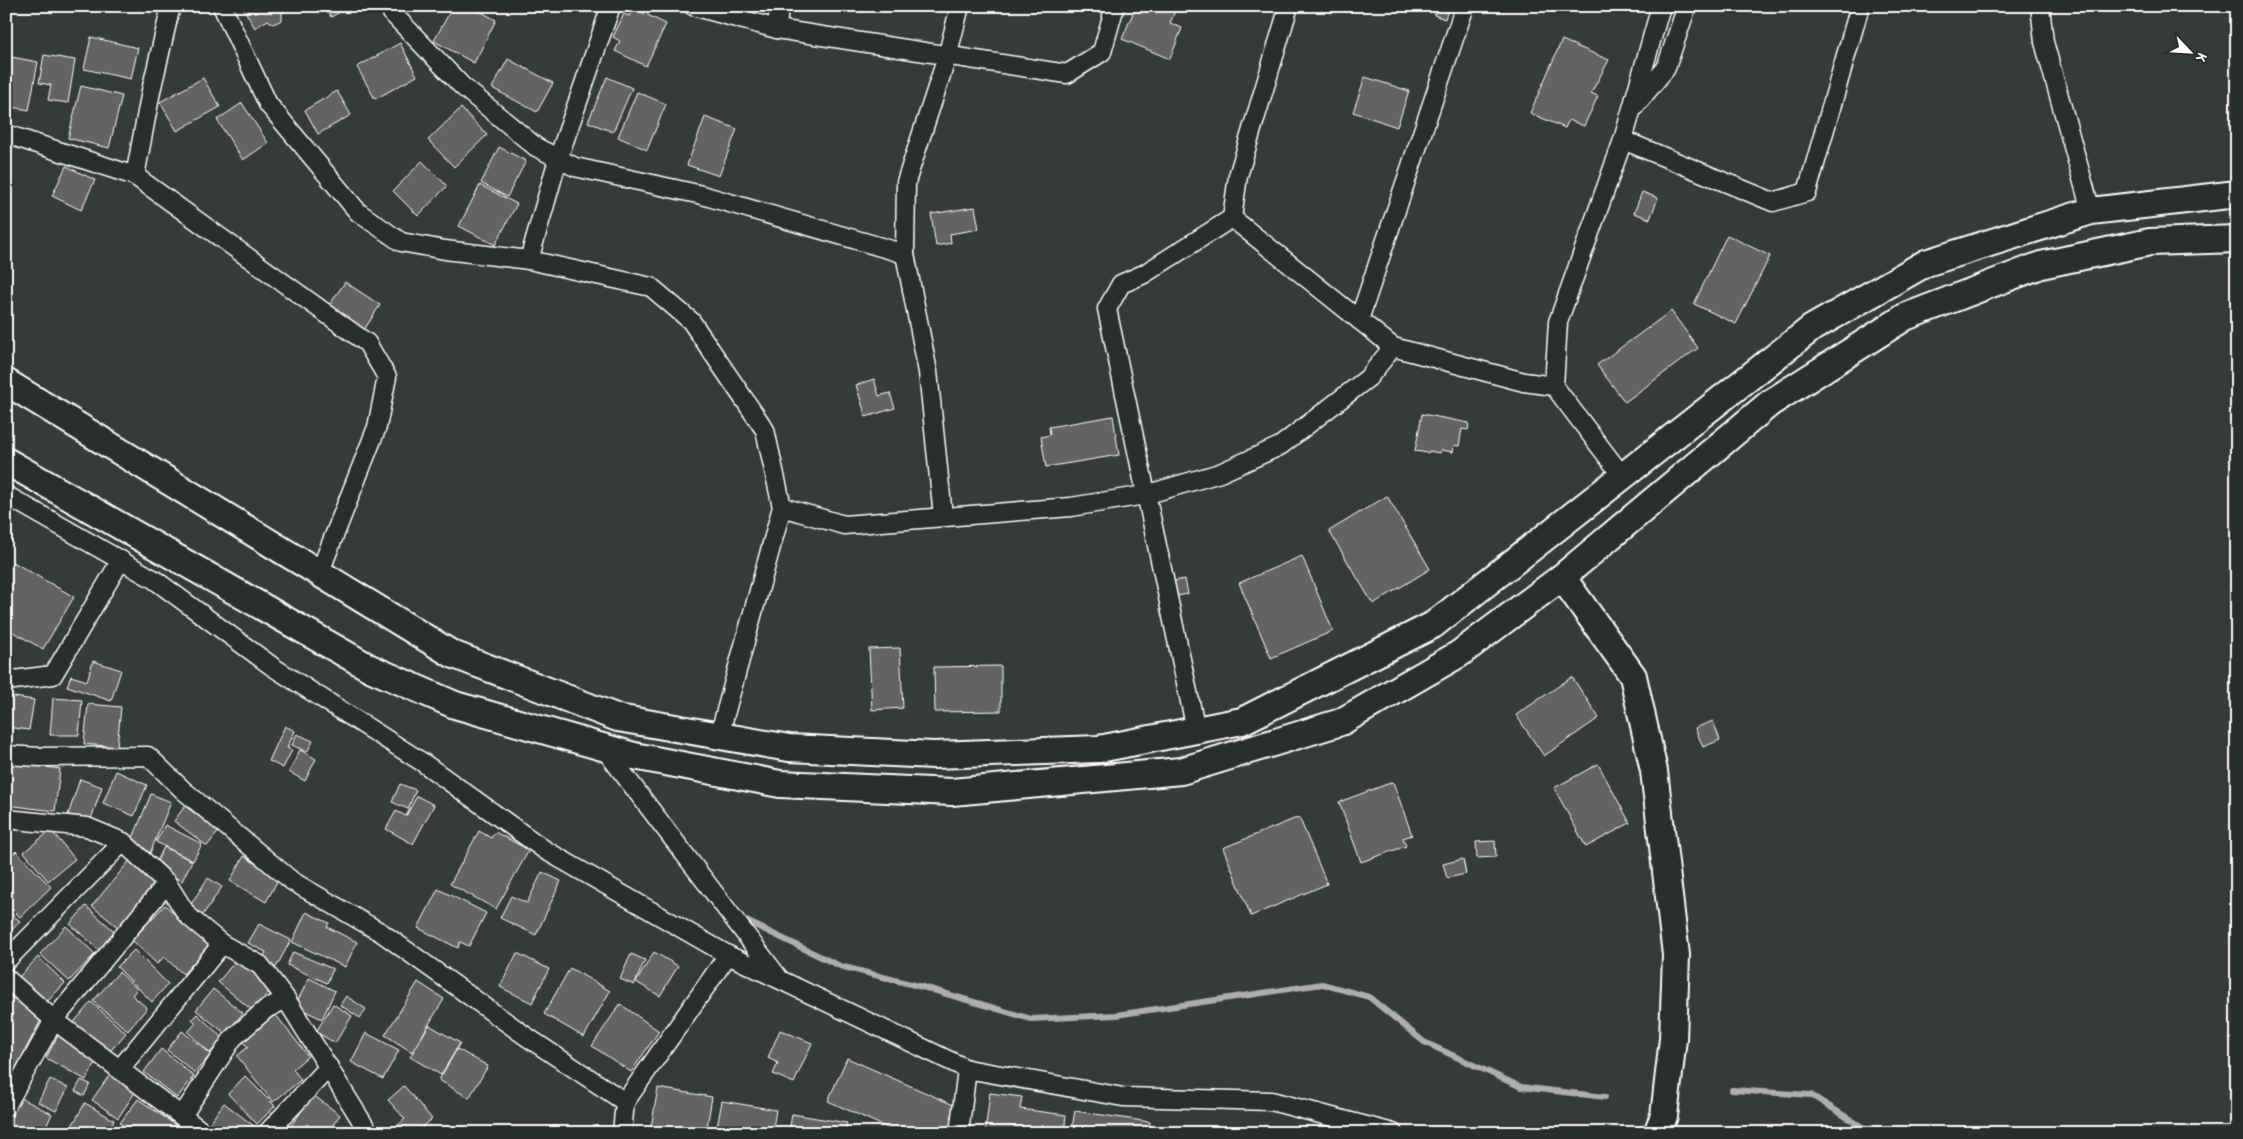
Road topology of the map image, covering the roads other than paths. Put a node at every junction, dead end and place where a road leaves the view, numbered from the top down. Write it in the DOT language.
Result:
graph roads {
  1 [pos="171,6"];
  2 [pos="222,6"];
  3 [pos="390,6"];
  4 [pos="612,6"];
  5 [pos="693,6"];
  6 [pos="779,6"];
  7 [pos="960,6"];
  8 [pos="1115,6"];
  9 [pos="1289,6"];
  10 [pos="1465,6"];
  11 [pos="1661,6"];
  12 [pos="1687,6"];
  13 [pos="1860,6"];
  14 [pos="2040,6"];
  15 [pos="777,30"];
  16 [pos="946,57"];
  17 [pos="1631,112"];
  18 [pos="6,134"];
  19 [pos="1622,140"];
  20 [pos="558,159"];
  21 [pos="135,176"];
  22 [pos="2237,194"];
  23 [pos="2091,211"];
  24 [pos="1232,218"];
  25 [pos="2237,239"];
  26 [pos="905,254"];
  27 [pos="529,260"];
  28 [pos="1359,320"];
  29 [pos="1393,347"];
  30 [pos="6,382"];
  31 [pos="1554,386"];
  32 [pos="6,461"];
  33 [pos="1623,477"];
  34 [pos="1145,495"];
  35 [pos="6,496"];
  36 [pos="782,507"];
  37 [pos="943,516"];
  38 [pos="120,560"];
  39 [pos="319,574"];
  40 [pos="1562,577"];
  41 [pos="6,681"];
  42 [pos="1196,730"];
  43 [pos="719,736"];
  44 [pos="603,747"];
  45 [pos="6,755"];
  46 [pos="6,819"];
  47 [pos="123,842"];
  48 [pos="167,883"];
  49 [pos="222,944"];
  50 [pos="728,955"];
  51 [pos="6,961"];
  52 [pos="6,978"];
  53 [pos="779,979"];
  54 [pos="286,999"];
  55 [pos="54,1020"];
  56 [pos="329,1066"];
  57 [pos="967,1069"];
  58 [pos="119,1070"];
  59 [pos="625,1102"];
  60 [pos="6,1106"];
  61 [pos="182,1116"];
  62 [pos="204,1133"];
  63 [pos="267,1133"];
  64 [pos="369,1133"];
  65 [pos="622,1133"];
  66 [pos="959,1133"];
  67 [pos="1393,1133"];
  68 [pos="1657,1133"];
  1 -- 21 [label="street"];
  2 -- 27 [label="street"];
  3 -- 20 [label="street"];
  4 -- 20 [label="street"];
  5 -- 15 [label="street"];
  6 -- 15 [label="street"];
  7 -- 16 [label="street"];
  8 -- 16 [label="street"];
  9 -- 24 [label="street"];
  10 -- 28 [label="street"];
  11 -- 17 [label="street"];
  12 -- 17 [label="street"];
  13 -- 19 [label="street"];
  14 -- 23 [label="street"];
  15 -- 16 [label="street"];
  16 -- 26 [label="street"];
  17 -- 19 [label="street"];
  18 -- 21 [label="street"];
  19 -- 31 [label="street"];
  20 -- 26 [label="street"];
  20 -- 27 [label="street"];
  21 -- 39 [label="street"];
  22 -- 23 [label="main road"];
  23 -- 33 [label="main road"];
  24 -- 28 [label="street"];
  24 -- 34 [label="street"];
  25 -- 40 [label="main road"];
  26 -- 37 [label="street"];
  27 -- 36 [label="street"];
  28 -- 29 [label="street"];
  29 -- 31 [label="street"];
  29 -- 34 [label="street"];
  30 -- 39 [label="main road"];
  31 -- 33 [label="street"];
  32 -- 44 [label="main road"];
  33 -- 42 [label="main road"];
  34 -- 37 [label="street"];
  34 -- 42 [label="street"];
  35 -- 38 [label="street"];
  36 -- 37 [label="street"];
  36 -- 43 [label="street"];
  38 -- 41 [label="street"];
  38 -- 50 [label="street"];
  39 -- 43 [label="main road"];
  40 -- 44 [label="main road"];
  40 -- 68 [label="main road"];
  42 -- 43 [label="main road"];
  44 -- 53 [label="street"];
  45 -- 59 [label="street"];
  46 -- 47 [label="street"];
  47 -- 48 [label="street"];
  47 -- 51 [label="street"];
  48 -- 49 [label="street"];
  48 -- 55 [label="street"];
  49 -- 54 [label="street"];
  49 -- 58 [label="street"];
  50 -- 53 [label="street"];
  50 -- 59 [label="street"];
  52 -- 55 [label="street"];
  53 -- 57 [label="street"];
  54 -- 56 [label="street"];
  54 -- 61 [label="street"];
  55 -- 58 [label="street"];
  55 -- 60 [label="street"];
  56 -- 63 [label="street"];
  56 -- 64 [label="street"];
  57 -- 66 [label="street"];
  57 -- 67 [label="street"];
  58 -- 61 [label="street"];
  59 -- 65 [label="street"];
  61 -- 62 [label="street"];
}
